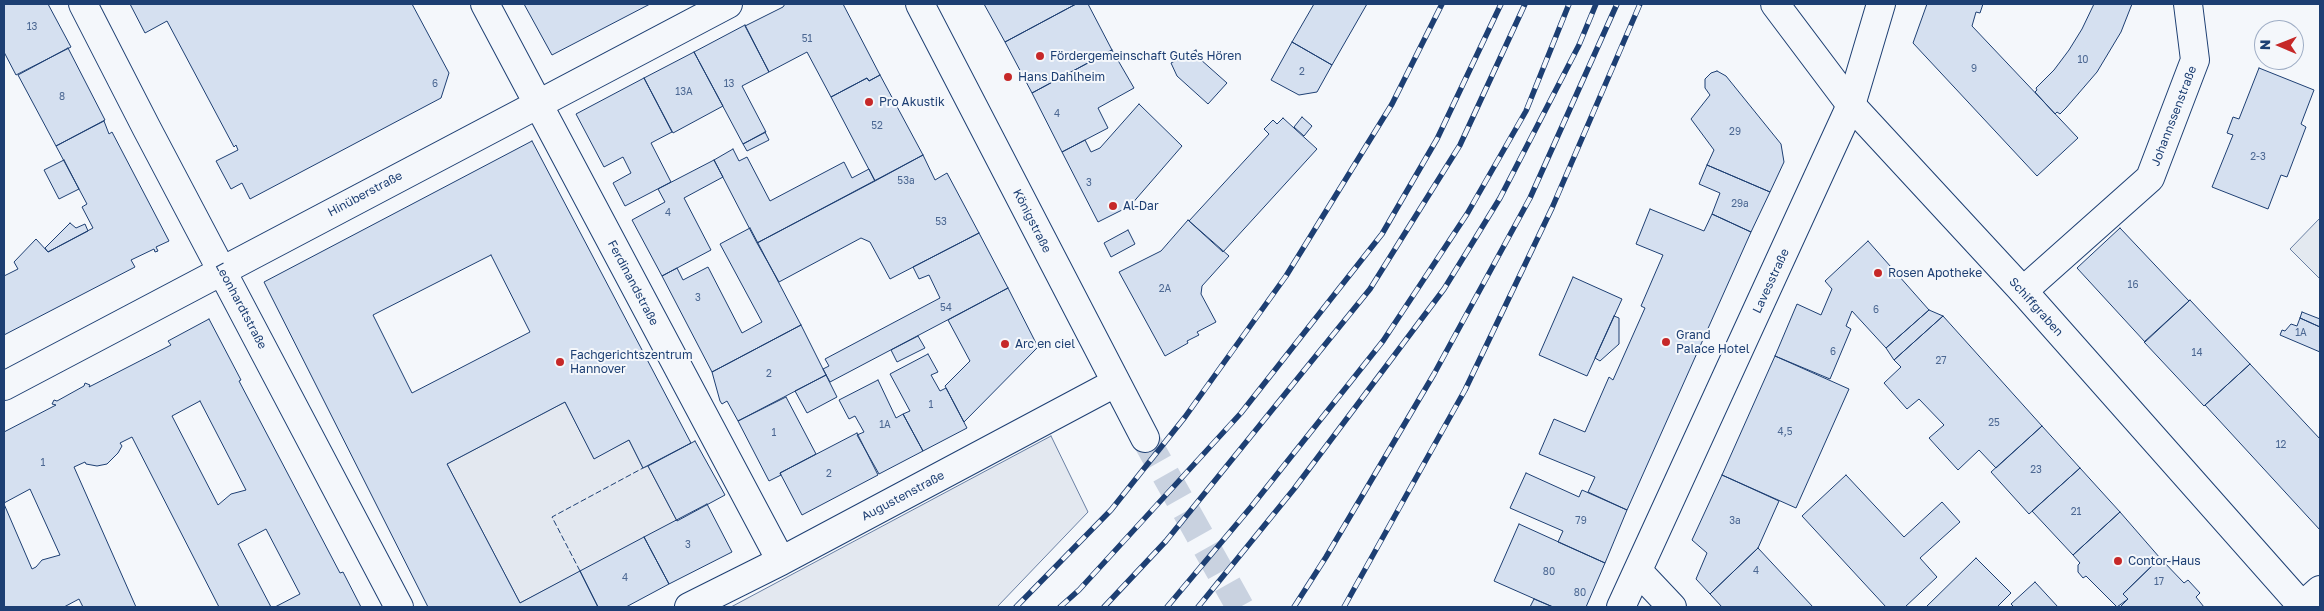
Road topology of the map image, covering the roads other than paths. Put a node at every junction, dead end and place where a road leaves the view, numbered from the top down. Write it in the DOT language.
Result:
graph roads {
  1 [pos="83,4"];
  2 [pos="485,4"];
  3 [pos="728,4"];
  4 [pos="920,4"];
  5 [pos="1775,4"];
  6 [pos="1881,4"];
  7 [pos="2188,4"];
  8 [pos="536,103"];
  9 [pos="1851,105"];
  10 [pos="222,270"];
  11 [pos="2022,291"];
  12 [pos="1115,383"];
  13 [pos="4,386"];
  14 [pos="1145,438"];
  15 [pos="781,561"];
  16 [pos="1638,571"];
  17 [pos="2308,601"];
  18 [pos="399,607"];
  19 [pos="689,607"];
  20 [pos="1621,607"];
  21 [pos="1672,607"];
  1 -- 10 [label="street, Leonhardtstraße"];
  2 -- 8 [label="street, Ferdinandstraße"];
  3 -- 8 [label="street, Hinüberstraße"];
  4 -- 12 [label="street, Königstraße"];
  5 -- 9 [label="street, Schiffgraben"];
  6 -- 9 [label="street, Lavesstraße"];
  7 -- 11 [label="street, Johannssenstraße"];
  8 -- 10 [label="street, Hinüberstraße"];
  8 -- 15 [label="street, Ferdinandstraße"];
  9 -- 11 [label="street, Schiffgraben"];
  9 -- 16 [label="street, Lavesstraße"];
  10 -- 13 [label="street, Hinüberstraße"];
  10 -- 18 [label="street, Leonhardtstraße"];
  11 -- 17 [label="street, Schiffgraben"];
  12 -- 14 [label="street, Königstraße"];
  12 -- 15 [label="street, Augustenstraße"];
  15 -- 19 [label="street, Augustenstraße"];
  16 -- 20 [label="street, Lavesstraße"];
  16 -- 21 [label="street"];
}
